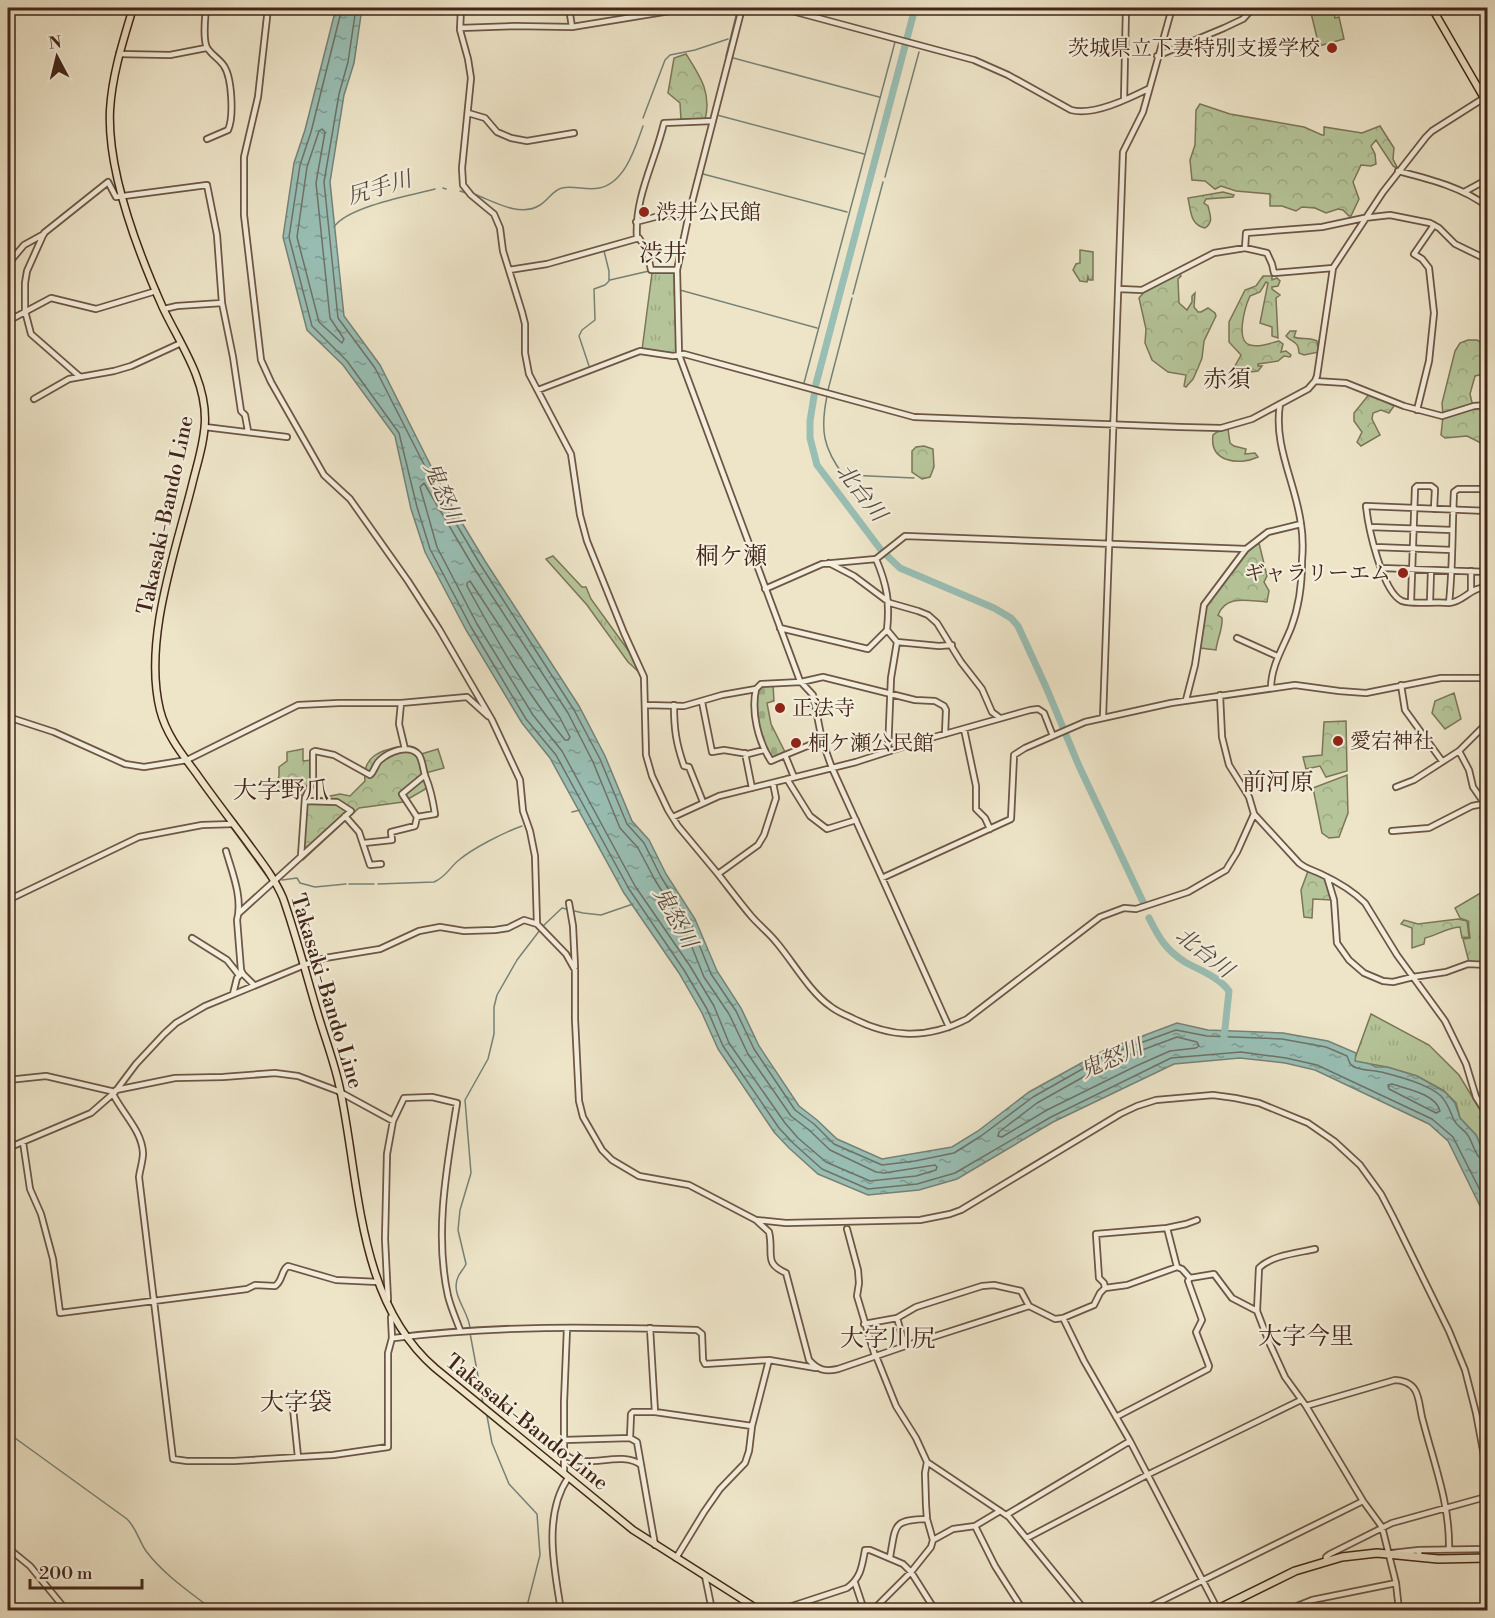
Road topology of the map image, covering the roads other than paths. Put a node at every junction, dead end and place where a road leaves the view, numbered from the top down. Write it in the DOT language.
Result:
graph roads {
  1 [pos="133,8"];
  2 [pos="206,8"];
  3 [pos="268,8"];
  4 [pos="461,8"];
  5 [pos="569,8"];
  6 [pos="688,8"];
  7 [pos="742,8"];
  8 [pos="781,8"];
  9 [pos="1126,8"];
  10 [pos="1172,8"];
  11 [pos="1252,8"];
  12 [pos="1432,8"];
  13 [pos="572,27"];
  14 [pos="460,28"];
  15 [pos="206,48"];
  16 [pos="119,54"];
  17 [pos="1157,56"];
  18 [pos="1148,89"];
  19 [pos="1484,98"];
  20 [pos="1124,100"];
  21 [pos="1488,105"];
  22 [pos="468,113"];
  23 [pos="712,121"];
  24 [pos="574,133"];
  25 [pos="207,139"];
  26 [pos="1398,171"];
  27 [pos="1488,179"];
  28 [pos="1464,192"];
  29 [pos="123,196"];
  30 [pos="1488,207"];
  31 [pos="689,214"];
  32 [pos="1364,218"];
  33 [pos="636,222"];
  34 [pos="1434,225"];
  35 [pos="44,233"];
  36 [pos="637,239"];
  37 [pos="1245,248"];
  38 [pos="1488,260"];
  39 [pos="8,264"];
  40 [pos="1333,268"];
  41 [pos="509,270"];
  42 [pos="676,270"];
  43 [pos="1119,289"];
  44 [pos="156,291"];
  45 [pos="222,303"];
  46 [pos="164,309"];
  47 [pos="25,311"];
  48 [pos="8,321"];
  49 [pos="181,343"];
  50 [pos="679,356"];
  51 [pos="79,376"];
  52 [pos="1315,381"];
  53 [pos="538,390"];
  54 [pos="34,399"];
  55 [pos="1280,404"];
  56 [pos="1488,405"];
  57 [pos="1417,410"];
  58 [pos="1114,425"];
  59 [pos="205,427"];
  60 [pos="248,431"];
  61 [pos="287,437"];
  62 [pos="1488,489"];
  63 [pos="1414,508"];
  64 [pos="1434,509"];
  65 [pos="1453,509"];
  66 [pos="1488,511"];
  67 [pos="1301,524"];
  68 [pos="1370,527"];
  69 [pos="1413,529"];
  70 [pos="1452,531"];
  71 [pos="1109,543"];
  72 [pos="1375,548"];
  73 [pos="1245,549"];
  74 [pos="1412,549"];
  75 [pos="1452,550"];
  76 [pos="876,559"];
  77 [pos="829,563"];
  78 [pos="1382,568"];
  79 [pos="1412,569"];
  80 [pos="1431,570"];
  81 [pos="1451,570"];
  82 [pos="1471,571"];
  83 [pos="1488,572"];
  84 [pos="1488,587"];
  85 [pos="765,589"];
  86 [pos="1471,591"];
  87 [pos="1411,602"];
  88 [pos="1430,602"];
  89 [pos="890,603"];
  90 [pos="1449,603"];
  91 [pos="780,628"];
  92 [pos="887,630"];
  93 [pos="1237,638"];
  94 [pos="897,642"];
  95 [pos="952,645"];
  96 [pos="1278,656"];
  97 [pos="1488,678"];
  98 [pos="801,682"];
  99 [pos="1401,685"];
  100 [pos="1270,688"];
  101 [pos="756,689"];
  102 [pos="891,693"];
  103 [pos="1220,695"];
  104 [pos="1186,700"];
  105 [pos="702,702"];
  106 [pos="401,703"];
  107 [pos="645,705"];
  108 [pos="674,705"];
  109 [pos="8,717"];
  110 [pos="1103,717"];
  111 [pos="1000,718"];
  112 [pos="492,720"];
  113 [pos="1488,722"];
  114 [pos="964,729"];
  115 [pos="945,734"];
  116 [pos="1054,736"];
  117 [pos="822,740"];
  118 [pos="405,749"];
  119 [pos="764,750"];
  120 [pos="888,751"];
  121 [pos="1459,752"];
  122 [pos="745,753"];
  123 [pos="785,755"];
  124 [pos="187,760"];
  125 [pos="1442,761"];
  126 [pos="832,768"];
  127 [pos="425,775"];
  128 [pos="794,777"];
  129 [pos="787,779"];
  130 [pos="773,783"];
  131 [pos="1396,786"];
  132 [pos="752,788"];
  133 [pos="304,801"];
  134 [pos="703,802"];
  135 [pos="1486,803"];
  136 [pos="1254,814"];
  137 [pos="345,816"];
  138 [pos="417,817"];
  139 [pos="673,817"];
  140 [pos="856,820"];
  141 [pos="234,824"];
  142 [pos="990,829"];
  143 [pos="1392,831"];
  144 [pos="364,843"];
  145 [pos="226,851"];
  146 [pos="301,856"];
  147 [pos="381,864"];
  148 [pos="718,874"];
  149 [pos="1327,877"];
  150 [pos="882,878"];
  151 [pos="275,880"];
  152 [pos="8,900"];
  153 [pos="569,903"];
  154 [pos="239,913"];
  155 [pos="537,924"];
  156 [pos="192,938"];
  157 [pos="304,965"];
  158 [pos="1488,965"];
  159 [pos="575,970"];
  160 [pos="241,975"];
  161 [pos="1413,977"];
  162 [pos="254,985"];
  163 [pos="233,994"];
  164 [pos="950,1027"];
  165 [pos="8,1080"];
  166 [pos="115,1092"];
  167 [pos="341,1093"];
  168 [pos="1488,1116"];
  169 [pos="393,1121"];
  170 [pos="23,1142"];
  171 [pos="8,1148"];
  172 [pos="756,1220"];
  173 [pos="1197,1220"];
  174 [pos="1167,1228"];
  175 [pos="847,1229"];
  176 [pos="1315,1249"];
  177 [pos="1177,1267"];
  178 [pos="1190,1278"];
  179 [pos="378,1282"];
  180 [pos="1106,1288"];
  181 [pos="154,1301"];
  182 [pos="387,1302"];
  183 [pos="1029,1306"];
  184 [pos="1257,1311"];
  185 [pos="393,1315"];
  186 [pos="897,1318"];
  187 [pos="1063,1318"];
  188 [pos="864,1324"];
  189 [pos="567,1328"];
  190 [pos="650,1328"];
  191 [pos="460,1330"];
  192 [pos="405,1336"];
  193 [pos="392,1338"];
  194 [pos="905,1346"];
  195 [pos="876,1356"];
  196 [pos="769,1360"];
  197 [pos="816,1368"];
  198 [pos="1301,1400"];
  199 [pos="1306,1406"];
  200 [pos="293,1408"];
  201 [pos="655,1412"];
  202 [pos="1116,1417"];
  203 [pos="752,1426"];
  204 [pos="630,1438"];
  205 [pos="564,1440"];
  206 [pos="1130,1441"];
  207 [pos="564,1454"];
  208 [pos="1486,1455"];
  209 [pos="297,1457"];
  210 [pos="927,1462"];
  211 [pos="641,1465"];
  212 [pos="1148,1475"];
  213 [pos="566,1476"];
  214 [pos="1488,1477"];
  215 [pos="1363,1501"];
  216 [pos="1447,1508"];
  217 [pos="1000,1511"];
  218 [pos="1488,1513"];
  219 [pos="1006,1515"];
  220 [pos="927,1520"];
  221 [pos="975,1526"];
  222 [pos="1382,1527"];
  223 [pos="1026,1538"];
  224 [pos="933,1540"];
  225 [pos="655,1545"];
  226 [pos="8,1548"];
  227 [pos="1449,1549"];
  228 [pos="1488,1549"];
  229 [pos="1389,1553"];
  230 [pos="1419,1554"];
  231 [pos="890,1557"];
  232 [pos="676,1558"];
  233 [pos="1488,1558"];
  234 [pos="1326,1561"];
  235 [pos="910,1572"];
  236 [pos="705,1576"];
  237 [pos="1202,1580"];
  238 [pos="855,1583"];
  239 [pos="1396,1583"];
  240 [pos="1219,1610"];
  241 [pos="66,1611"];
  242 [pos="561,1611"];
  243 [pos="712,1611"];
  244 [pos="759,1611"];
  245 [pos="780,1611"];
  246 [pos="864,1611"];
  247 [pos="873,1611"];
  248 [pos="935,1611"];
  249 [pos="1023,1611"];
  250 [pos="1085,1611"];
  251 [pos="1143,1611"];
  252 [pos="1287,1611"];
  253 [pos="1399,1611"];
  1 -- 16 [label="main road, Takasaki-Bando Line"];
  2 -- 15 [label="street"];
  3 -- 112 [label="street"];
  4 -- 14 [label="street"];
  5 -- 13 [label="street"];
  6 -- 13 [label="street"];
  7 -- 23 [label="street"];
  8 -- 20 [label="street"];
  9 -- 20 [label="street"];
  10 -- 17 [label="street"];
  11 -- 17 [label="street"];
  12 -- 19 [label="main road"];
  13 -- 14 [label="street"];
  14 -- 22 [label="street"];
  15 -- 16 [label="street"];
  15 -- 25 [label="street"];
  16 -- 29 [label="main road, Takasaki-Bando Line"];
  17 -- 18 [label="street"];
  18 -- 20 [label="street"];
  18 -- 43 [label="street"];
  19 -- 21 [label="main road"];
  19 -- 26 [label="street"];
  22 -- 24 [label="street"];
  22 -- 41 [label="street"];
  23 -- 31 [label="street"];
  23 -- 33 [label="street"];
  26 -- 28 [label="street"];
  26 -- 32 [label="street"];
  27 -- 28 [label="street"];
  28 -- 30 [label="street"];
  29 -- 35 [label="street"];
  29 -- 44 [label="main road, Takasaki-Bando Line"];
  29 -- 45 [label="street"];
  31 -- 33 [label="street"];
  31 -- 42 [label="street"];
  32 -- 34 [label="street"];
  32 -- 37 [label="street"];
  32 -- 40 [label="street"];
  33 -- 36 [label="street"];
  34 -- 38 [label="street"];
  34 -- 57 [label="street"];
  35 -- 39 [label="street"];
  35 -- 47 [label="street"];
  36 -- 41 [label="street"];
  36 -- 42 [label="street"];
  37 -- 40 [label="street"];
  37 -- 43 [label="street"];
  40 -- 52 [label="street"];
  41 -- 53 [label="street"];
  42 -- 50 [label="street"];
  43 -- 58 [label="street"];
  44 -- 46 [label="main road, Takasaki-Bando Line"];
  44 -- 47 [label="street"];
  45 -- 46 [label="street"];
  45 -- 60 [label="street"];
  46 -- 49 [label="main road, Takasaki-Bando Line"];
  47 -- 48 [label="street"];
  47 -- 51 [label="street"];
  49 -- 51 [label="street"];
  49 -- 59 [label="main road, Takasaki-Bando Line"];
  50 -- 53 [label="street"];
  50 -- 58 [label="street"];
  50 -- 85 [label="street"];
  51 -- 54 [label="street"];
  52 -- 55 [label="street"];
  52 -- 57 [label="street"];
  53 -- 107 [label="street"];
  55 -- 58 [label="street"];
  55 -- 67 [label="street"];
  56 -- 57 [label="street"];
  58 -- 71 [label="street"];
  59 -- 60 [label="street"];
  59 -- 124 [label="main road, Takasaki-Bando Line"];
  60 -- 61 [label="street"];
  62 -- 65 [label="street"];
  63 -- 64 [label="street"];
  63 -- 64 [label="street"];
  63 -- 68 [label="street"];
  63 -- 69 [label="street"];
  64 -- 65 [label="street"];
  65 -- 66 [label="street"];
  65 -- 70 [label="street"];
  67 -- 73 [label="street"];
  67 -- 96 [label="street"];
  68 -- 69 [label="street"];
  68 -- 72 [label="street"];
  69 -- 70 [label="street"];
  69 -- 74 [label="street"];
  70 -- 75 [label="street"];
  71 -- 73 [label="street"];
  71 -- 76 [label="street"];
  71 -- 110 [label="street"];
  72 -- 74 [label="street"];
  72 -- 78 [label="street"];
  73 -- 104 [label="street"];
  74 -- 75 [label="street"];
  74 -- 79 [label="street"];
  75 -- 81 [label="street"];
  76 -- 77 [label="street"];
  76 -- 89 [label="street"];
  77 -- 85 [label="street"];
  77 -- 89 [label="street"];
  78 -- 79 [label="street"];
  78 -- 87 [label="street"];
  79 -- 80 [label="street"];
  79 -- 87 [label="street"];
  80 -- 81 [label="street"];
  80 -- 88 [label="street"];
  81 -- 82 [label="street"];
  81 -- 90 [label="street"];
  82 -- 83 [label="street"];
  82 -- 86 [label="street"];
  84 -- 86 [label="street"];
  85 -- 91 [label="street"];
  86 -- 90 [label="street"];
  87 -- 88 [label="street"];
  88 -- 90 [label="street"];
  89 -- 92 [label="street"];
  89 -- 95 [label="street"];
  91 -- 92 [label="street"];
  91 -- 98 [label="street"];
  92 -- 94 [label="street"];
  93 -- 96 [label="street"];
  94 -- 95 [label="street"];
  94 -- 102 [label="street"];
  95 -- 111 [label="street"];
  96 -- 100 [label="street"];
  97 -- 99 [label="street"];
  98 -- 101 [label="street"];
  98 -- 102 [label="street"];
  98 -- 117 [label="street"];
  99 -- 100 [label="street"];
  99 -- 125 [label="street"];
  100 -- 103 [label="street"];
  101 -- 105 [label="street"];
  101 -- 119 [label="street"];
  102 -- 115 [label="street"];
  102 -- 120 [label="street"];
  103 -- 104 [label="street"];
  103 -- 136 [label="street"];
  104 -- 110 [label="street"];
  105 -- 108 [label="street"];
  105 -- 122 [label="street"];
  106 -- 112 [label="street"];
  106 -- 118 [label="street"];
  106 -- 124 [label="street"];
  107 -- 108 [label="street"];
  107 -- 139 [label="street"];
  108 -- 134 [label="street"];
  109 -- 124 [label="street"];
  110 -- 116 [label="street"];
  111 -- 114 [label="street"];
  111 -- 116 [label="street"];
  112 -- 155 [label="street"];
  113 -- 121 [label="street"];
  114 -- 115 [label="street"];
  114 -- 142 [label="street"];
  115 -- 120 [label="street"];
  116 -- 142 [label="street"];
  117 -- 123 [label="street"];
  117 -- 126 [label="street"];
  118 -- 127 [label="street"];
  118 -- 133 [label="street"];
  119 -- 122 [label="street"];
  119 -- 123 [label="street"];
  120 -- 126 [label="street"];
  121 -- 125 [label="street"];
  121 -- 135 [label="street"];
  122 -- 132 [label="street"];
  123 -- 128 [label="street"];
  124 -- 141 [label="main road, Takasaki-Bando Line"];
  125 -- 131 [label="street"];
  126 -- 128 [label="street"];
  126 -- 140 [label="street"];
  127 -- 138 [label="street"];
  127 -- 138 [label="street"];
  128 -- 129 [label="street"];
  129 -- 130 [label="street"];
  129 -- 140 [label="street"];
  130 -- 132 [label="street"];
  130 -- 148 [label="street"];
  132 -- 134 [label="street"];
  133 -- 137 [label="street"];
  133 -- 146 [label="street"];
  134 -- 139 [label="street"];
  135 -- 143 [label="street"];
  136 -- 149 [label="street"];
  136 -- 164 [label="street"];
  137 -- 144 [label="street"];
  137 -- 146 [label="street"];
  138 -- 144 [label="street"];
  139 -- 148 [label="street"];
  140 -- 150 [label="street"];
  141 -- 151 [label="main road, Takasaki-Bando Line"];
  141 -- 152 [label="street"];
  142 -- 150 [label="street"];
  144 -- 147 [label="street"];
  145 -- 154 [label="street"];
  146 -- 151 [label="street"];
  148 -- 164 [label="street"];
  149 -- 161 [label="street"];
  149 -- 161 [label="street"];
  150 -- 164 [label="street"];
  151 -- 154 [label="street"];
  151 -- 157 [label="main road, Takasaki-Bando Line"];
  153 -- 159 [label="street"];
  154 -- 160 [label="street"];
  155 -- 157 [label="street"];
  155 -- 159 [label="street"];
  156 -- 160 [label="street"];
  157 -- 162 [label="street"];
  157 -- 167 [label="main road, Takasaki-Bando Line"];
  158 -- 161 [label="street"];
  159 -- 172 [label="street"];
  160 -- 162 [label="street"];
  160 -- 163 [label="street"];
  161 -- 168 [label="street"];
  162 -- 163 [label="street"];
  163 -- 166 [label="street"];
  165 -- 166 [label="street"];
  166 -- 167 [label="street"];
  166 -- 170 [label="street"];
  166 -- 181 [label="street"];
  167 -- 169 [label="street"];
  167 -- 179 [label="main road, Takasaki-Bando Line"];
  169 -- 182 [label="street"];
  169 -- 191 [label="street"];
  170 -- 171 [label="street"];
  170 -- 181 [label="street"];
  172 -- 197 [label="street"];
  172 -- 208 [label="street"];
  173 -- 174 [label="street"];
  174 -- 177 [label="street"];
  174 -- 180 [label="street"];
  175 -- 188 [label="street"];
  176 -- 184 [label="street"];
  177 -- 178 [label="street"];
  177 -- 180 [label="street"];
  178 -- 184 [label="street"];
  178 -- 202 [label="street"];
  179 -- 181 [label="street"];
  179 -- 182 [label="main road, Takasaki-Bando Line"];
  180 -- 187 [label="street"];
  181 -- 209 [label="street"];
  182 -- 185 [label="main road, Takasaki-Bando Line"];
  183 -- 186 [label="street"];
  183 -- 187 [label="street"];
  183 -- 194 [label="street"];
  184 -- 198 [label="street"];
  185 -- 192 [label="main road, Takasaki-Bando Line"];
  185 -- 193 [label="street"];
  186 -- 188 [label="street"];
  186 -- 194 [label="street"];
  187 -- 202 [label="street"];
  188 -- 195 [label="street"];
  189 -- 190 [label="street"];
  189 -- 191 [label="street"];
  189 -- 205 [label="street"];
  190 -- 196 [label="street"];
  190 -- 201 [label="street"];
  191 -- 192 [label="street"];
  192 -- 193 [label="street"];
  192 -- 213 [label="main road, Takasaki-Bando Line"];
  193 -- 209 [label="street"];
  194 -- 195 [label="street"];
  195 -- 197 [label="street"];
  195 -- 210 [label="street"];
  196 -- 197 [label="street"];
  196 -- 203 [label="street"];
  198 -- 199 [label="street"];
  198 -- 212 [label="street"];
  199 -- 215 [label="street"];
  199 -- 216 [label="street"];
  200 -- 209 [label="street"];
  201 -- 203 [label="street"];
  201 -- 204 [label="street"];
  202 -- 206 [label="street"];
  203 -- 232 [label="street"];
  204 -- 205 [label="street"];
  204 -- 211 [label="street"];
  205 -- 207 [label="street"];
  206 -- 212 [label="street"];
  206 -- 219 [label="street"];
  207 -- 211 [label="street"];
  207 -- 213 [label="street"];
  208 -- 214 [label="street"];
  210 -- 217 [label="street"];
  210 -- 220 [label="street"];
  211 -- 225 [label="street"];
  212 -- 223 [label="street"];
  212 -- 237 [label="street"];
  213 -- 225 [label="main road, Takasaki-Bando Line"];
  213 -- 242 [label="street"];
  215 -- 222 [label="street"];
  215 -- 237 [label="street"];
  216 -- 218 [label="street"];
  216 -- 222 [label="street"];
  216 -- 227 [label="street"];
  217 -- 219 [label="street"];
  217 -- 221 [label="street"];
  219 -- 223 [label="street"];
  220 -- 224 [label="street"];
  220 -- 231 [label="street"];
  221 -- 224 [label="street"];
  221 -- 249 [label="street"];
  222 -- 229 [label="street"];
  222 -- 234 [label="street"];
  223 -- 250 [label="street"];
  224 -- 235 [label="street"];
  225 -- 232 [label="main road, Takasaki-Bando Line"];
  226 -- 241 [label="street"];
  227 -- 228 [label="street"];
  227 -- 230 [label="street"];
  229 -- 230 [label="highway"];
  229 -- 234 [label="highway"];
  229 -- 239 [label="street"];
  230 -- 233 [label="highway"];
  231 -- 235 [label="street"];
  231 -- 238 [label="street"];
  232 -- 236 [label="main road, Takasaki-Bando Line"];
  234 -- 240 [label="highway"];
  235 -- 247 [label="street"];
  235 -- 248 [label="street"];
  236 -- 243 [label="street"];
  236 -- 244 [label="main road, Takasaki-Bando Line"];
  237 -- 240 [label="street"];
  237 -- 251 [label="street"];
  238 -- 245 [label="street"];
  238 -- 246 [label="street"];
  239 -- 252 [label="street"];
  239 -- 253 [label="street"];
}
